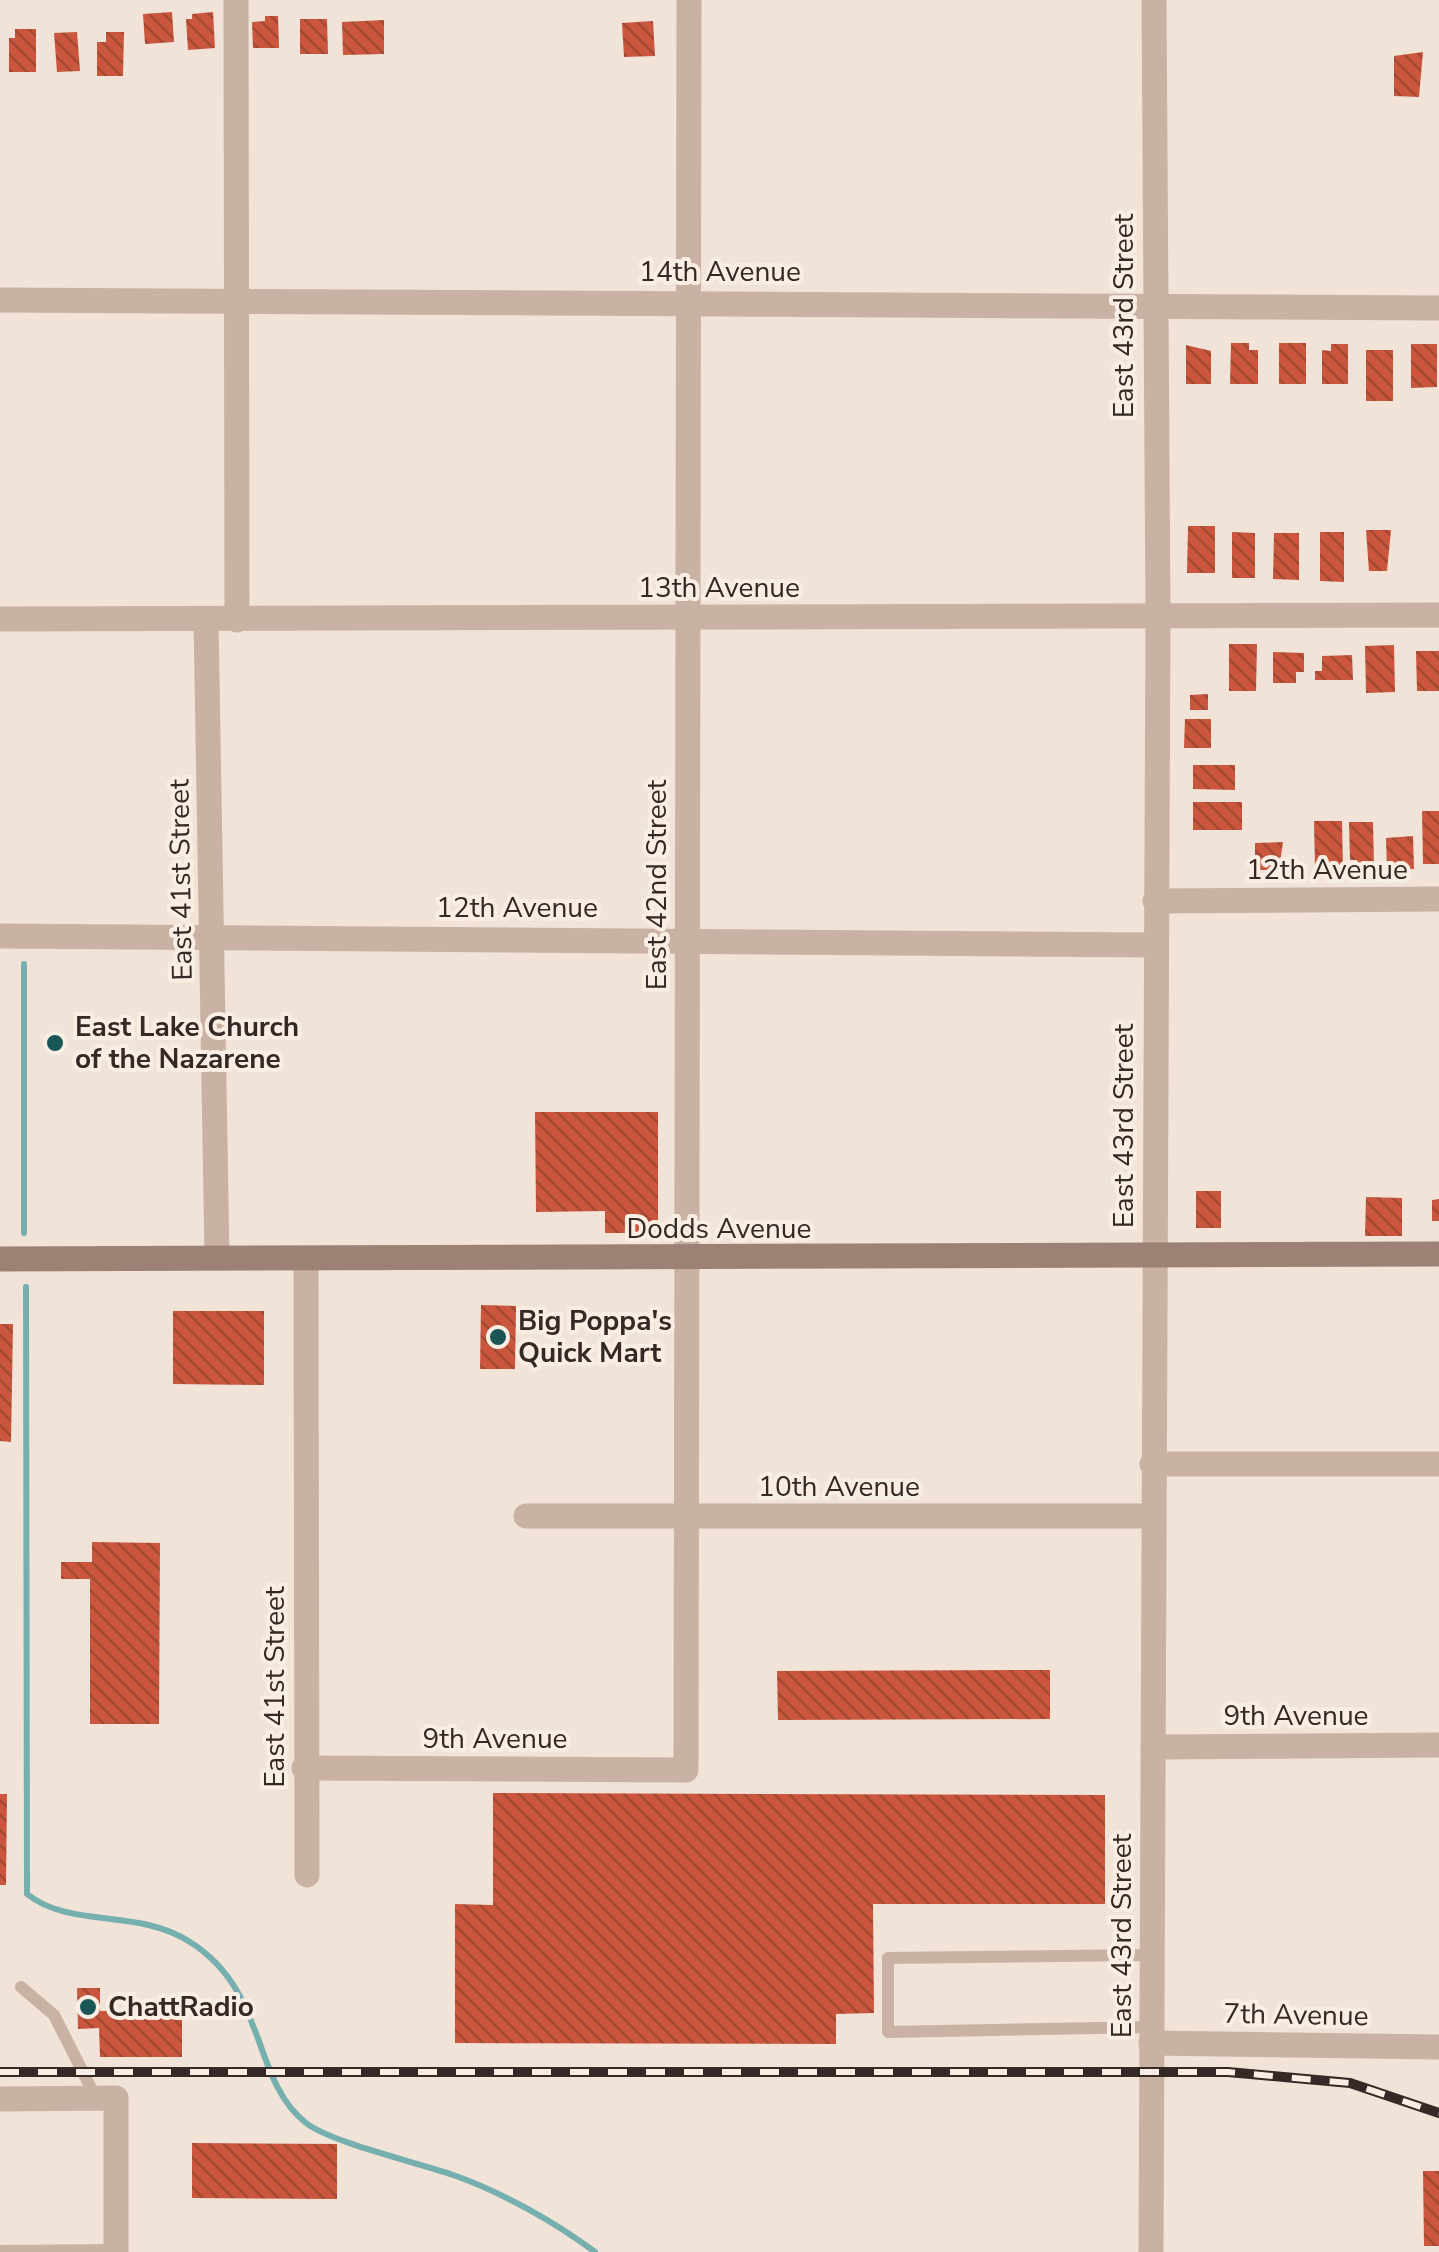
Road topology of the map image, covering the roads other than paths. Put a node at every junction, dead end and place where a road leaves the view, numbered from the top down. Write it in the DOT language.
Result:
graph roads {
  1 [pos="236,0"];
  2 [pos="689,0"];
  3 [pos="1154,0"];
  4 [pos="0,300"];
  5 [pos="237,301"];
  6 [pos="690,301"];
  7 [pos="1154,304"];
  8 [pos="1439,308"];
  9 [pos="1439,614"];
  10 [pos="1158,615"];
  11 [pos="0,619"];
  12 [pos="688,619"];
  13 [pos="206,620"];
  14 [pos="237,620"];
  15 [pos="1439,899"];
  16 [pos="1155,901"];
  17 [pos="0,936"];
  18 [pos="212,936"];
  19 [pos="687,939"];
  20 [pos="1154,945"];
  21 [pos="1439,1254"];
  22 [pos="216,1258"];
  23 [pos="1154,1258"];
  24 [pos="0,1259"];
  25 [pos="306,1259"];
  26 [pos="688,1260"];
  27 [pos="1152,1464"];
  28 [pos="1439,1464"];
  29 [pos="526,1516"];
  30 [pos="1153,1516"];
  31 [pos="686,1517"];
  32 [pos="1439,1745"];
  33 [pos="1153,1746"];
  34 [pos="304,1768"];
  35 [pos="686,1770"];
  36 [pos="307,1874"];
  37 [pos="1151,1955"];
  38 [pos="22,1987"];
  39 [pos="1151,2035"];
  40 [pos="1439,2047"];
  41 [pos="106,2098"];
  42 [pos="0,2099"];
  43 [pos="0,2251"];
  44 [pos="116,2251"];
  45 [pos="1151,2252"];
  1 -- 5 [label="street"];
  2 -- 6 [label="street, East 42nd Street"];
  3 -- 7 [label="street, East 43rd Street"];
  4 -- 5 [label="street, 14th Avenue"];
  5 -- 6 [label="street, 14th Avenue"];
  5 -- 14 [label="street"];
  6 -- 7 [label="street, 14th Avenue"];
  6 -- 12 [label="street, East 42nd Street"];
  7 -- 8 [label="street, 14th Avenue"];
  7 -- 10 [label="street, East 43rd Street"];
  9 -- 10 [label="street, 13th Avenue"];
  10 -- 12 [label="street, 13th Avenue"];
  10 -- 16 [label="street, East 43rd Street"];
  11 -- 13 [label="street, 13th Avenue"];
  12 -- 14 [label="street, 13th Avenue"];
  12 -- 19 [label="street, East 42nd Street"];
  13 -- 14 [label="street, 13th Avenue"];
  13 -- 18 [label="street, East 41st Street"];
  15 -- 16 [label="street, 12th Avenue"];
  16 -- 20 [label="street, East 43rd Street"];
  17 -- 18 [label="street, 12th Avenue"];
  18 -- 19 [label="street, 12th Avenue"];
  18 -- 22 [label="street, East 41st Street"];
  19 -- 20 [label="street, 12th Avenue"];
  19 -- 26 [label="street, East 42nd Street"];
  20 -- 23 [label="street, East 43rd Street"];
  21 -- 23 [label="street, Dodds Avenue"];
  22 -- 24 [label="street, Dodds Avenue"];
  22 -- 25 [label="street, Dodds Avenue"];
  23 -- 26 [label="street, Dodds Avenue"];
  23 -- 27 [label="street, East 43rd Street"];
  25 -- 26 [label="street, Dodds Avenue"];
  25 -- 34 [label="street, East 41st Street"];
  26 -- 31 [label="street, East 42nd Street"];
  27 -- 28 [label="street"];
  27 -- 30 [label="street, East 43rd Street"];
  29 -- 31 [label="street, 10th Avenue"];
  30 -- 31 [label="street, 10th Avenue"];
  30 -- 33 [label="street, East 43rd Street"];
  31 -- 35 [label="street, East 42nd Street"];
  32 -- 33 [label="street, 9th Avenue"];
  33 -- 37 [label="street, East 43rd Street"];
  34 -- 35 [label="street, 9th Avenue"];
  34 -- 36 [label="street, East 41st Street"];
  37 -- 39 [label="street, East 43rd Street"];
  37 -- 39 [label="lane"];
  38 -- 41 [label="lane"];
  39 -- 40 [label="street, 7th Avenue"];
  39 -- 45 [label="street, East 43rd Street"];
  41 -- 42 [label="street"];
  41 -- 44 [label="street"];
  43 -- 44 [label="lane"];
}
